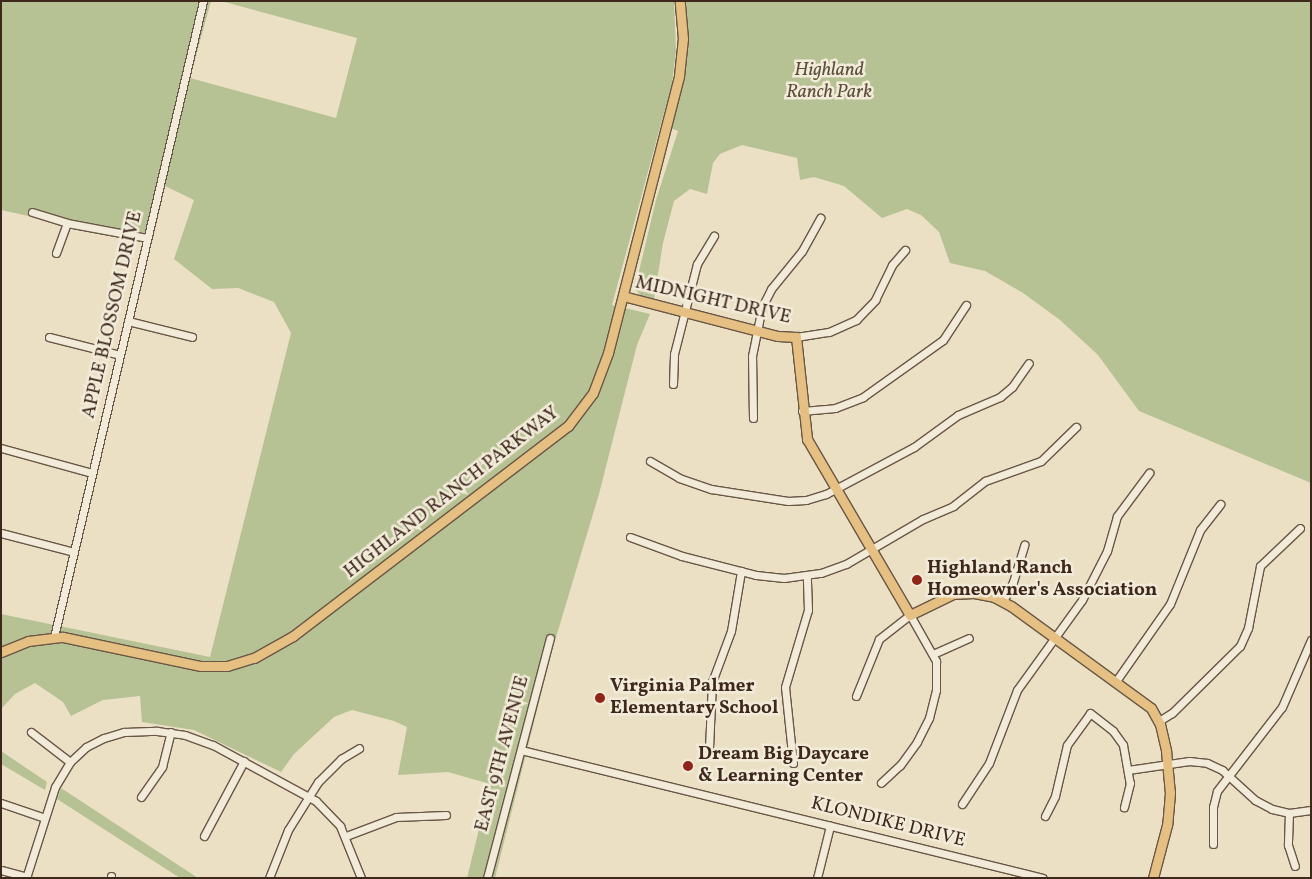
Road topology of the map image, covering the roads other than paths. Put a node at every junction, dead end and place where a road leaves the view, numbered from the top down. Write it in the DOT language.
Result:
graph roads {
  1 [pos="203,1"];
  2 [pos="680,1"];
  3 [pos="32,212"];
  4 [pos="820,218"];
  5 [pos="67,223"];
  6 [pos="714,236"];
  7 [pos="147,238"];
  8 [pos="905,250"];
  9 [pos="56,253"];
  10 [pos="623,296"];
  11 [pos="966,305"];
  12 [pos="684,312"];
  13 [pos="128,321"];
  14 [pos="756,330"];
  15 [pos="49,337"];
  16 [pos="192,337"];
  17 [pos="796,337"];
  18 [pos="120,356"];
  19 [pos="1029,364"];
  20 [pos="673,384"];
  21 [pos="802,410"];
  22 [pos="753,418"];
  23 [pos="1076,427"];
  24 [pos="1,448"];
  25 [pos="650,461"];
  26 [pos="92,473"];
  27 [pos="1149,473"];
  28 [pos="835,489"];
  29 [pos="1220,504"];
  30 [pos="1300,528"];
  31 [pos="1,533"];
  32 [pos="630,537"];
  33 [pos="1024,545"];
  34 [pos="871,550"];
  35 [pos="74,552"];
  36 [pos="741,571"];
  37 [pos="807,576"];
  38 [pos="1003,601"];
  39 [pos="910,615"];
  40 [pos="54,637"];
  41 [pos="550,638"];
  42 [pos="969,638"];
  43 [pos="1055,638"];
  44 [pos="1311,640"];
  45 [pos="1,652"];
  46 [pos="933,654"];
  47 [pos="1116,681"];
  48 [pos="856,696"];
  49 [pos="1159,721"];
  50 [pos="31,732"];
  51 [pos="171,732"];
  52 [pos="359,748"];
  53 [pos="709,748"];
  54 [pos="521,750"];
  55 [pos="244,761"];
  56 [pos="70,762"];
  57 [pos="793,762"];
  58 [pos="1168,764"];
  59 [pos="1128,770"];
  60 [pos="1228,775"];
  61 [pos="881,783"];
  62 [pos="309,796"];
  63 [pos="141,797"];
  64 [pos="1,803"];
  65 [pos="962,804"];
  66 [pos="1124,807"];
  67 [pos="1311,810"];
  68 [pos="1289,813"];
  69 [pos="446,815"];
  70 [pos="1045,816"];
  71 [pos="45,818"];
  72 [pos="830,826"];
  73 [pos="204,836"];
  74 [pos="346,836"];
  75 [pos="1213,844"];
  76 [pos="1295,866"];
  77 [pos="1,870"];
  78 [pos="1015,874"];
  79 [pos="27,877"];
  80 [pos="270,878"];
  81 [pos="361,878"];
  82 [pos="487,878"];
  83 [pos="817,878"];
  84 [pos="1043,878"];
  85 [pos="1153,878"];
  1 -- 7 [label="street, APPLE BLOSSOM DRIVE"];
  2 -- 10 [label="main road, HIGHLAND RANCH PARKWAY"];
  3 -- 5 [label="street"];
  4 -- 14 [label="street"];
  5 -- 7 [label="street"];
  5 -- 9 [label="street"];
  6 -- 12 [label="street"];
  7 -- 13 [label="street, APPLE BLOSSOM DRIVE"];
  8 -- 17 [label="street"];
  10 -- 12 [label="main road, MIDNIGHT DRIVE"];
  10 -- 40 [label="main road, HIGHLAND RANCH PARKWAY"];
  11 -- 21 [label="street"];
  12 -- 14 [label="main road, MIDNIGHT DRIVE"];
  12 -- 20 [label="street"];
  13 -- 16 [label="street"];
  13 -- 18 [label="street, APPLE BLOSSOM DRIVE"];
  14 -- 17 [label="main road, MIDNIGHT DRIVE"];
  14 -- 22 [label="street"];
  15 -- 18 [label="street"];
  17 -- 21 [label="main road"];
  18 -- 26 [label="street, APPLE BLOSSOM DRIVE"];
  19 -- 28 [label="street"];
  21 -- 28 [label="main road"];
  23 -- 34 [label="street"];
  24 -- 26 [label="street"];
  25 -- 28 [label="street"];
  26 -- 35 [label="street, APPLE BLOSSOM DRIVE"];
  27 -- 43 [label="street"];
  28 -- 34 [label="main road"];
  29 -- 47 [label="street"];
  30 -- 49 [label="street"];
  31 -- 35 [label="street"];
  32 -- 36 [label="street"];
  33 -- 38 [label="street"];
  34 -- 37 [label="street"];
  34 -- 39 [label="main road"];
  35 -- 40 [label="street, APPLE BLOSSOM DRIVE"];
  36 -- 37 [label="street"];
  36 -- 53 [label="street"];
  37 -- 57 [label="street"];
  38 -- 39 [label="main road"];
  38 -- 43 [label="main road"];
  39 -- 46 [label="street"];
  39 -- 48 [label="street"];
  40 -- 45 [label="main road, HIGHLAND RANCH PARKWAY"];
  41 -- 54 [label="street, EAST 9TH AVENUE"];
  42 -- 46 [label="street"];
  43 -- 47 [label="main road"];
  43 -- 65 [label="street"];
  44 -- 60 [label="street"];
  46 -- 61 [label="street"];
  47 -- 49 [label="main road"];
  49 -- 58 [label="main road"];
  50 -- 56 [label="street"];
  51 -- 55 [label="street"];
  51 -- 56 [label="street"];
  51 -- 63 [label="street"];
  52 -- 62 [label="street"];
  54 -- 72 [label="street, KLONDIKE DRIVE"];
  54 -- 82 [label="street, EAST 9TH AVENUE"];
  55 -- 62 [label="street"];
  55 -- 73 [label="street"];
  56 -- 71 [label="street"];
  58 -- 59 [label="street"];
  58 -- 60 [label="street"];
  58 -- 85 [label="main road"];
  59 -- 66 [label="street"];
  59 -- 70 [label="street"];
  60 -- 68 [label="street"];
  60 -- 75 [label="street"];
  62 -- 74 [label="street"];
  62 -- 80 [label="street"];
  64 -- 71 [label="street"];
  67 -- 68 [label="street"];
  68 -- 76 [label="street"];
  69 -- 74 [label="street"];
  71 -- 79 [label="street"];
  72 -- 78 [label="street, KLONDIKE DRIVE"];
  72 -- 83 [label="street"];
  74 -- 81 [label="street"];
  77 -- 79 [label="street"];
  78 -- 84 [label="street, KLONDIKE DRIVE"];
}
